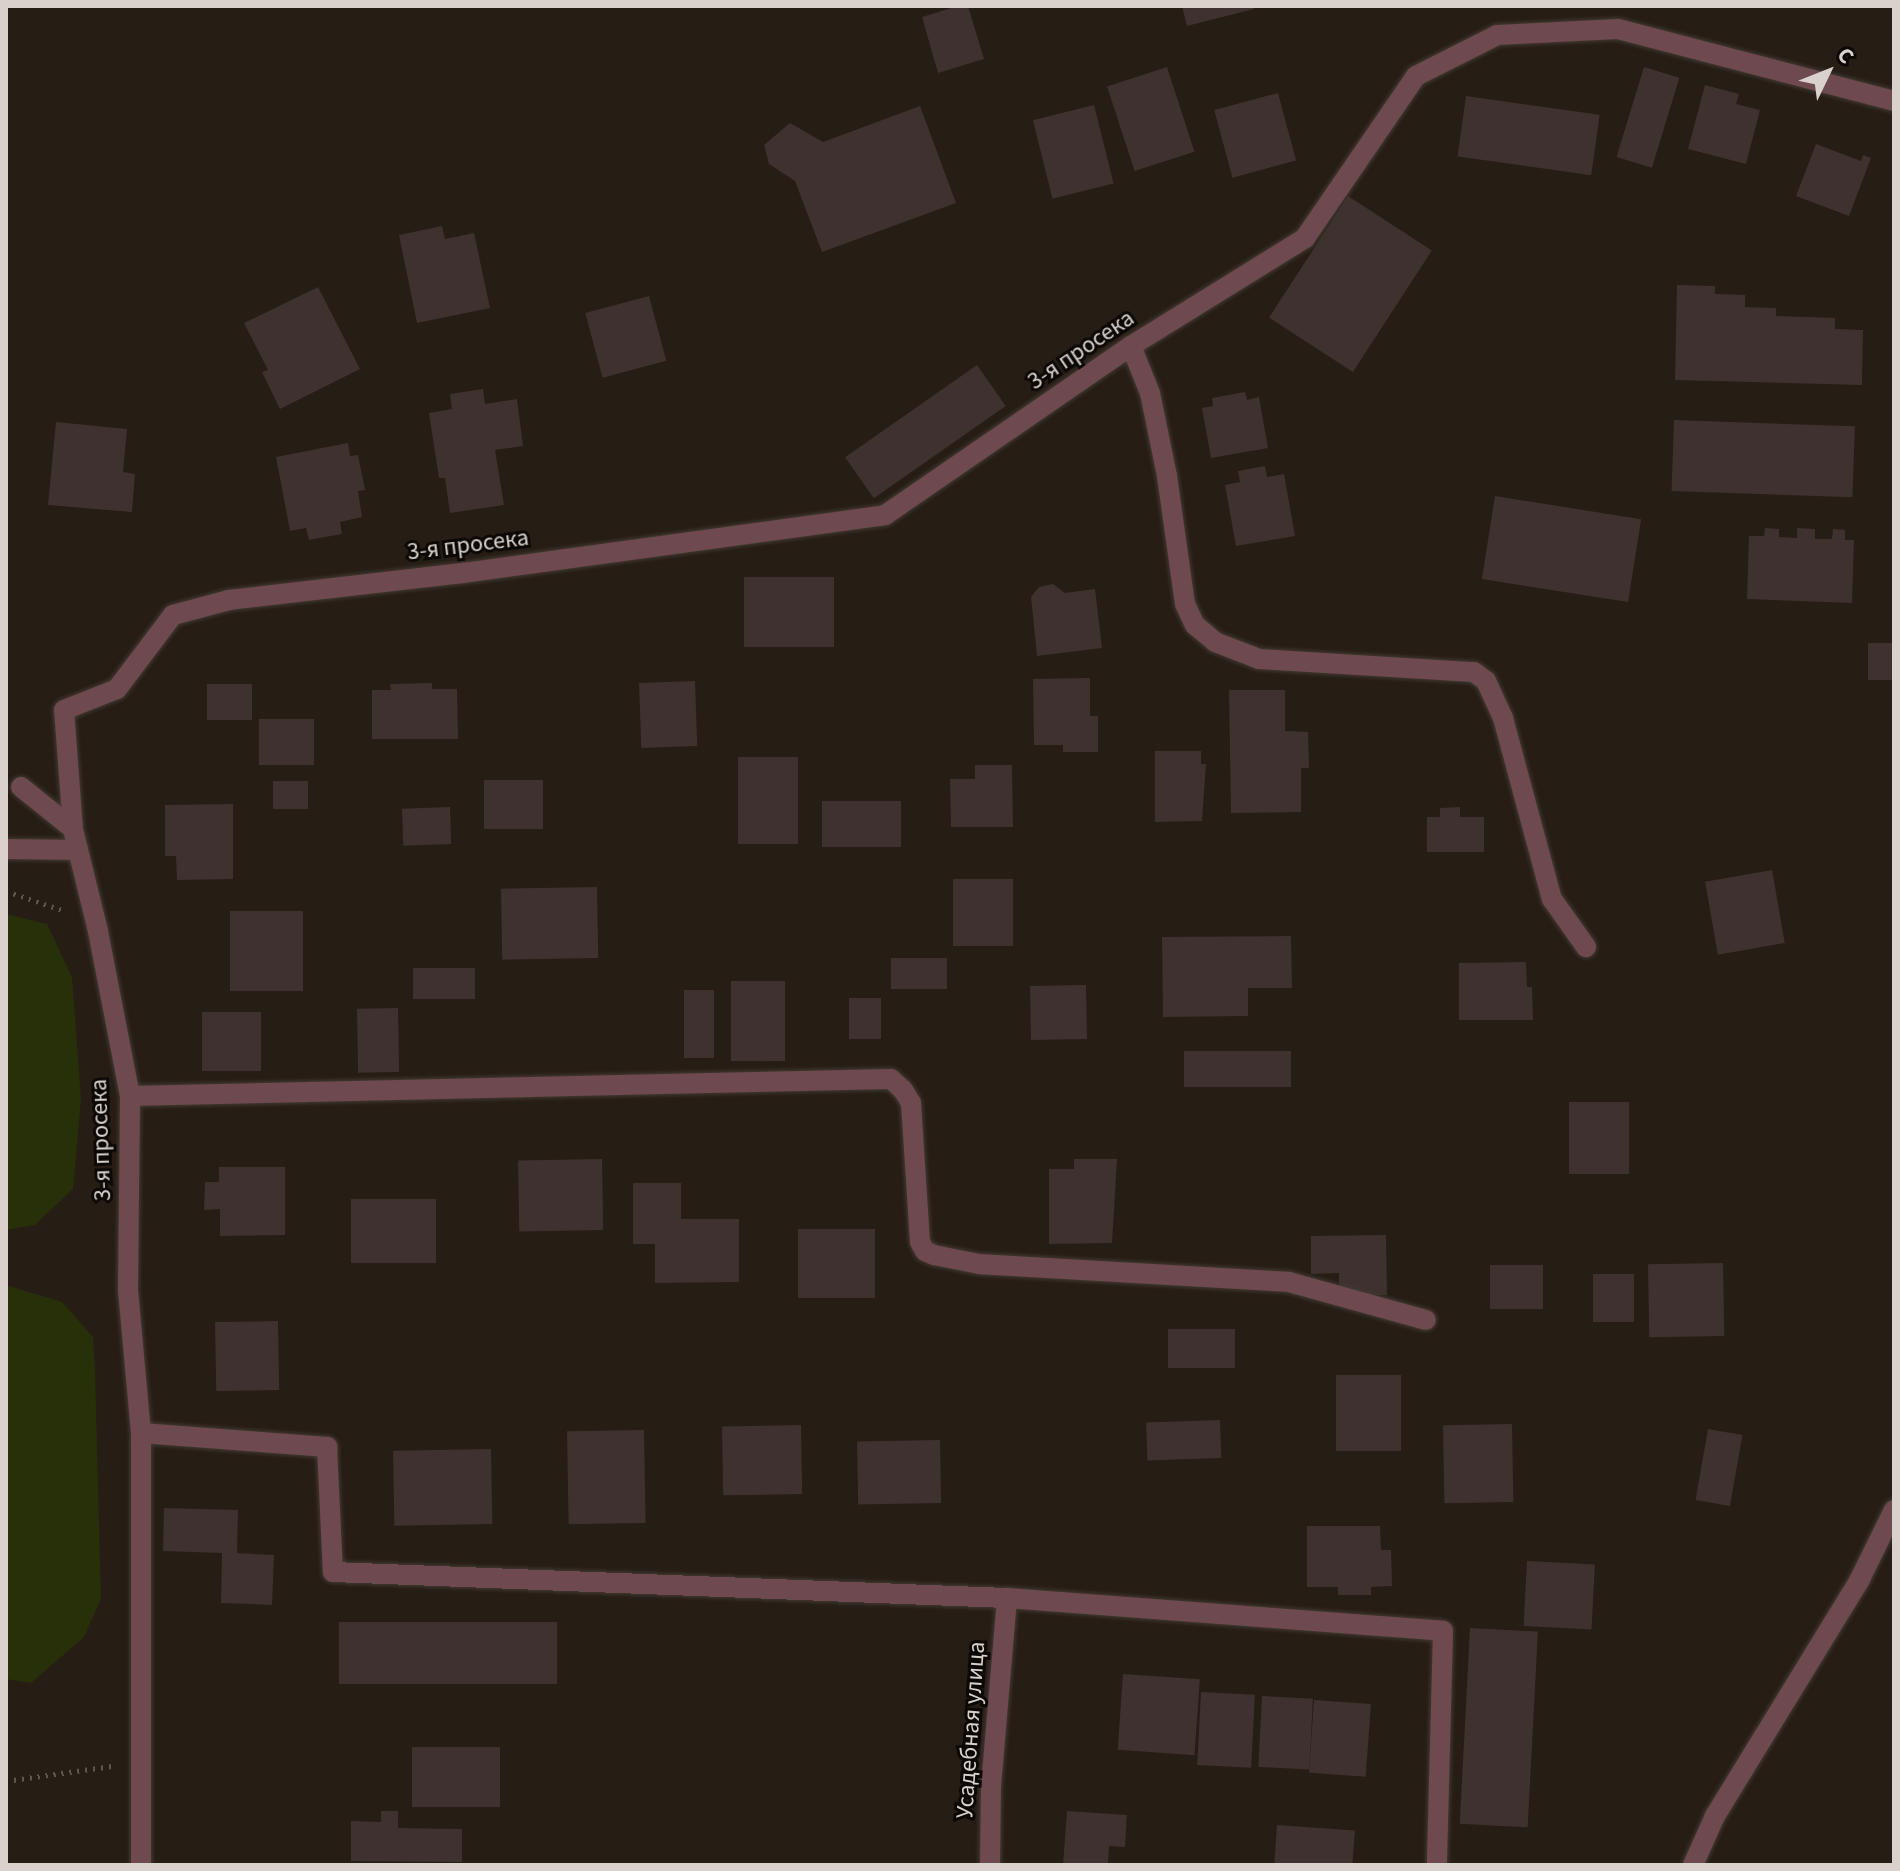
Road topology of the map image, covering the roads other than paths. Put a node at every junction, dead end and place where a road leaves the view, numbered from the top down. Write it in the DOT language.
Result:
graph roads {
  1 [pos="1894,101"];
  2 [pos="1131,346"];
  3 [pos="21,787"];
  4 [pos="73,829"];
  5 [pos="6,849"];
  6 [pos="78,850"];
  7 [pos="1586,947"];
  8 [pos="130,1096"];
  9 [pos="1426,1320"];
  10 [pos="141,1433"];
  11 [pos="1894,1510"];
  12 [pos="1007,1598"];
  13 [pos="141,1865"];
  14 [pos="990,1865"];
  15 [pos="1437,1865"];
  16 [pos="1693,1865"];
  1 -- 2 [label="street, 3-я просека"];
  2 -- 4 [label="street, 3-я просека"];
  2 -- 7 [label="street"];
  3 -- 4 [label="street"];
  4 -- 6 [label="street, 3-я просека"];
  5 -- 6 [label="street"];
  6 -- 8 [label="street, 3-я просека"];
  8 -- 9 [label="street"];
  8 -- 10 [label="street, 3-я просека"];
  10 -- 12 [label="street"];
  10 -- 13 [label="street, 3-я просека"];
  11 -- 16 [label="street"];
  12 -- 14 [label="street, Усадебная улица"];
  12 -- 15 [label="street"];
}
